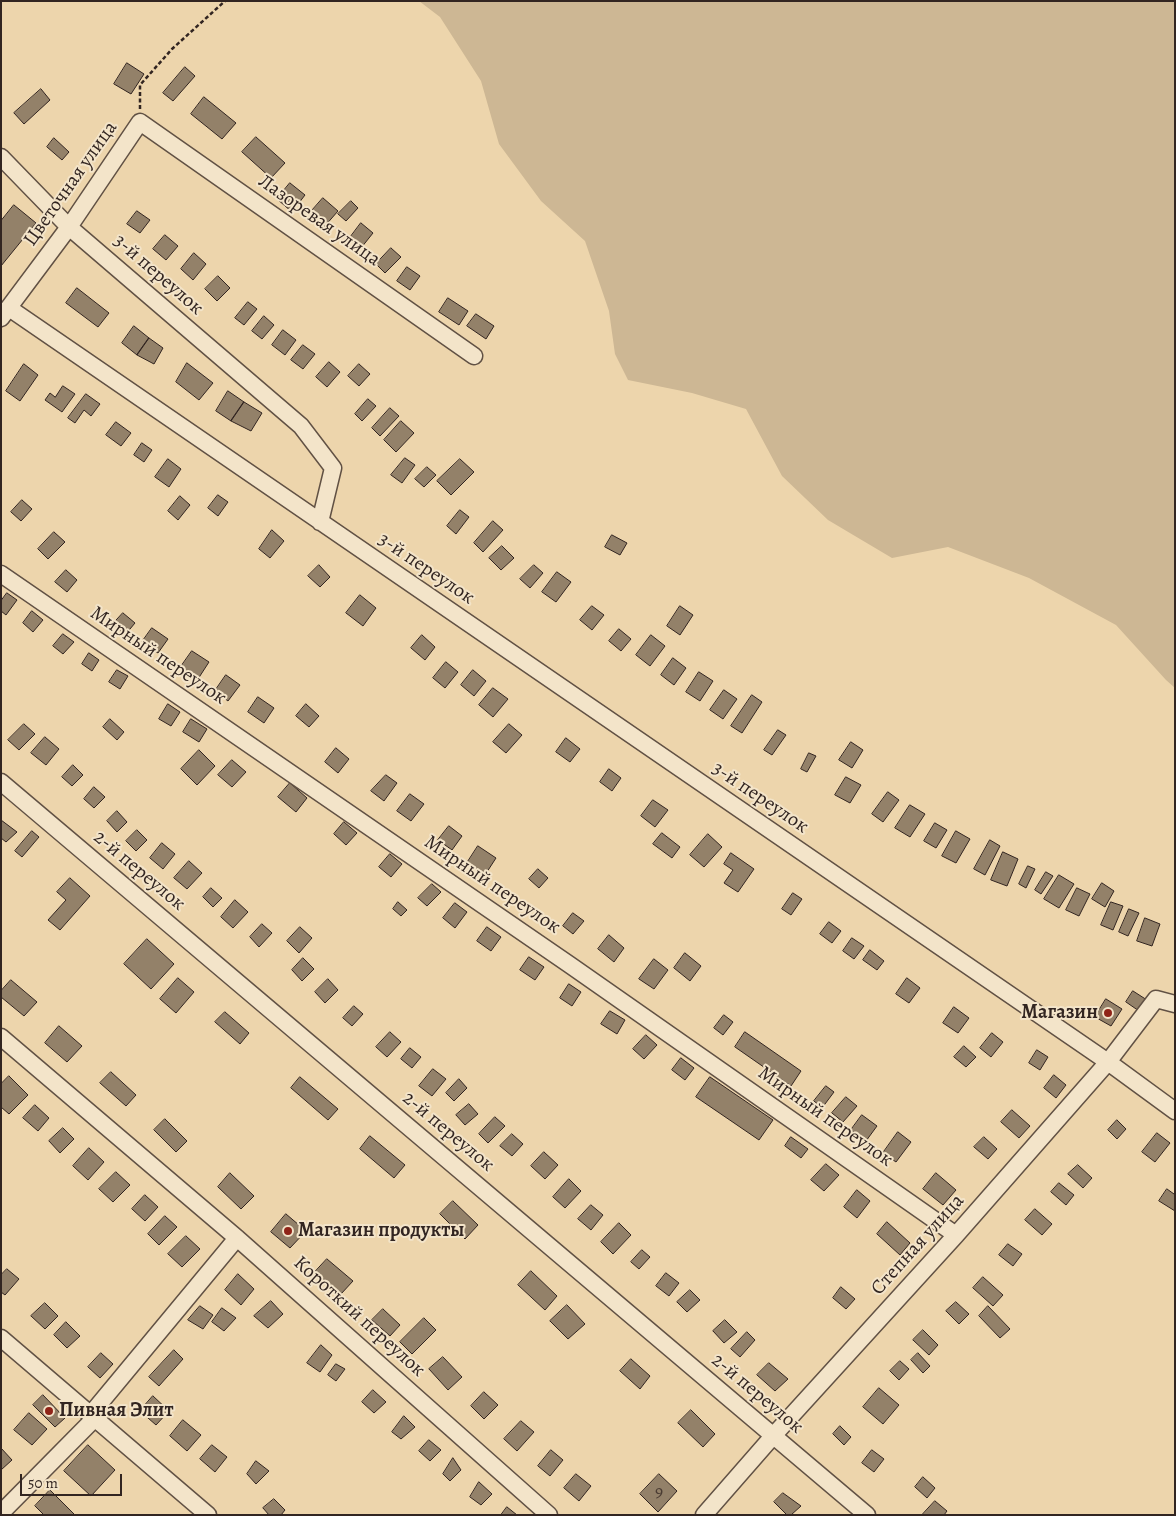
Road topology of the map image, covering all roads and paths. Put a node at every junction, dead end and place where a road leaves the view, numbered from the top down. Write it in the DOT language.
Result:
graph roads {
  1 [pos="225,1"];
  2 [pos="140,122"];
  3 [pos="1,158"];
  4 [pos="69,227"];
  5 [pos="5,313"];
  6 [pos="474,356"];
  7 [pos="320,522"];
  8 [pos="1,574"];
  9 [pos="1,782"];
  10 [pos="1175,1004"];
  11 [pos="1,1038"];
  12 [pos="1108,1062"];
  13 [pos="1175,1111"];
  14 [pos="956,1235"];
  15 [pos="237,1238"];
  16 [pos="1,1338"];
  17 [pos="93,1416"];
  18 [pos="773,1436"];
  19 [pos="1,1513"];
  20 [pos="208,1515"];
  21 [pos="549,1515"];
  22 [pos="704,1515"];
  23 [pos="867,1515"];
  1 -- 2 [label="path"];
  2 -- 4 [label="street, Цветочная улица"];
  2 -- 6 [label="street, Лазоревая улица"];
  3 -- 4 [label="street, 3-й переулок"];
  4 -- 5 [label="street, Цветочная улица"];
  4 -- 7 [label="street, 3-й переулок"];
  5 -- 7 [label="street, 3-й переулок"];
  7 -- 12 [label="street, 3-й переулок"];
  8 -- 14 [label="street, Мирный переулок"];
  9 -- 18 [label="street, 2-й переулок"];
  10 -- 12 [label="street, Степная улица"];
  11 -- 15 [label="street, Короткий переулок"];
  12 -- 13 [label="street, 3-й переулок"];
  12 -- 14 [label="street, Степная улица"];
  14 -- 18 [label="street, Степная улица"];
  15 -- 17 [label="street"];
  15 -- 21 [label="street, Короткий переулок"];
  16 -- 17 [label="street"];
  17 -- 19 [label="street"];
  17 -- 20 [label="street"];
  18 -- 22 [label="street, Степная улица"];
  18 -- 23 [label="street, 2-й переулок"];
}
